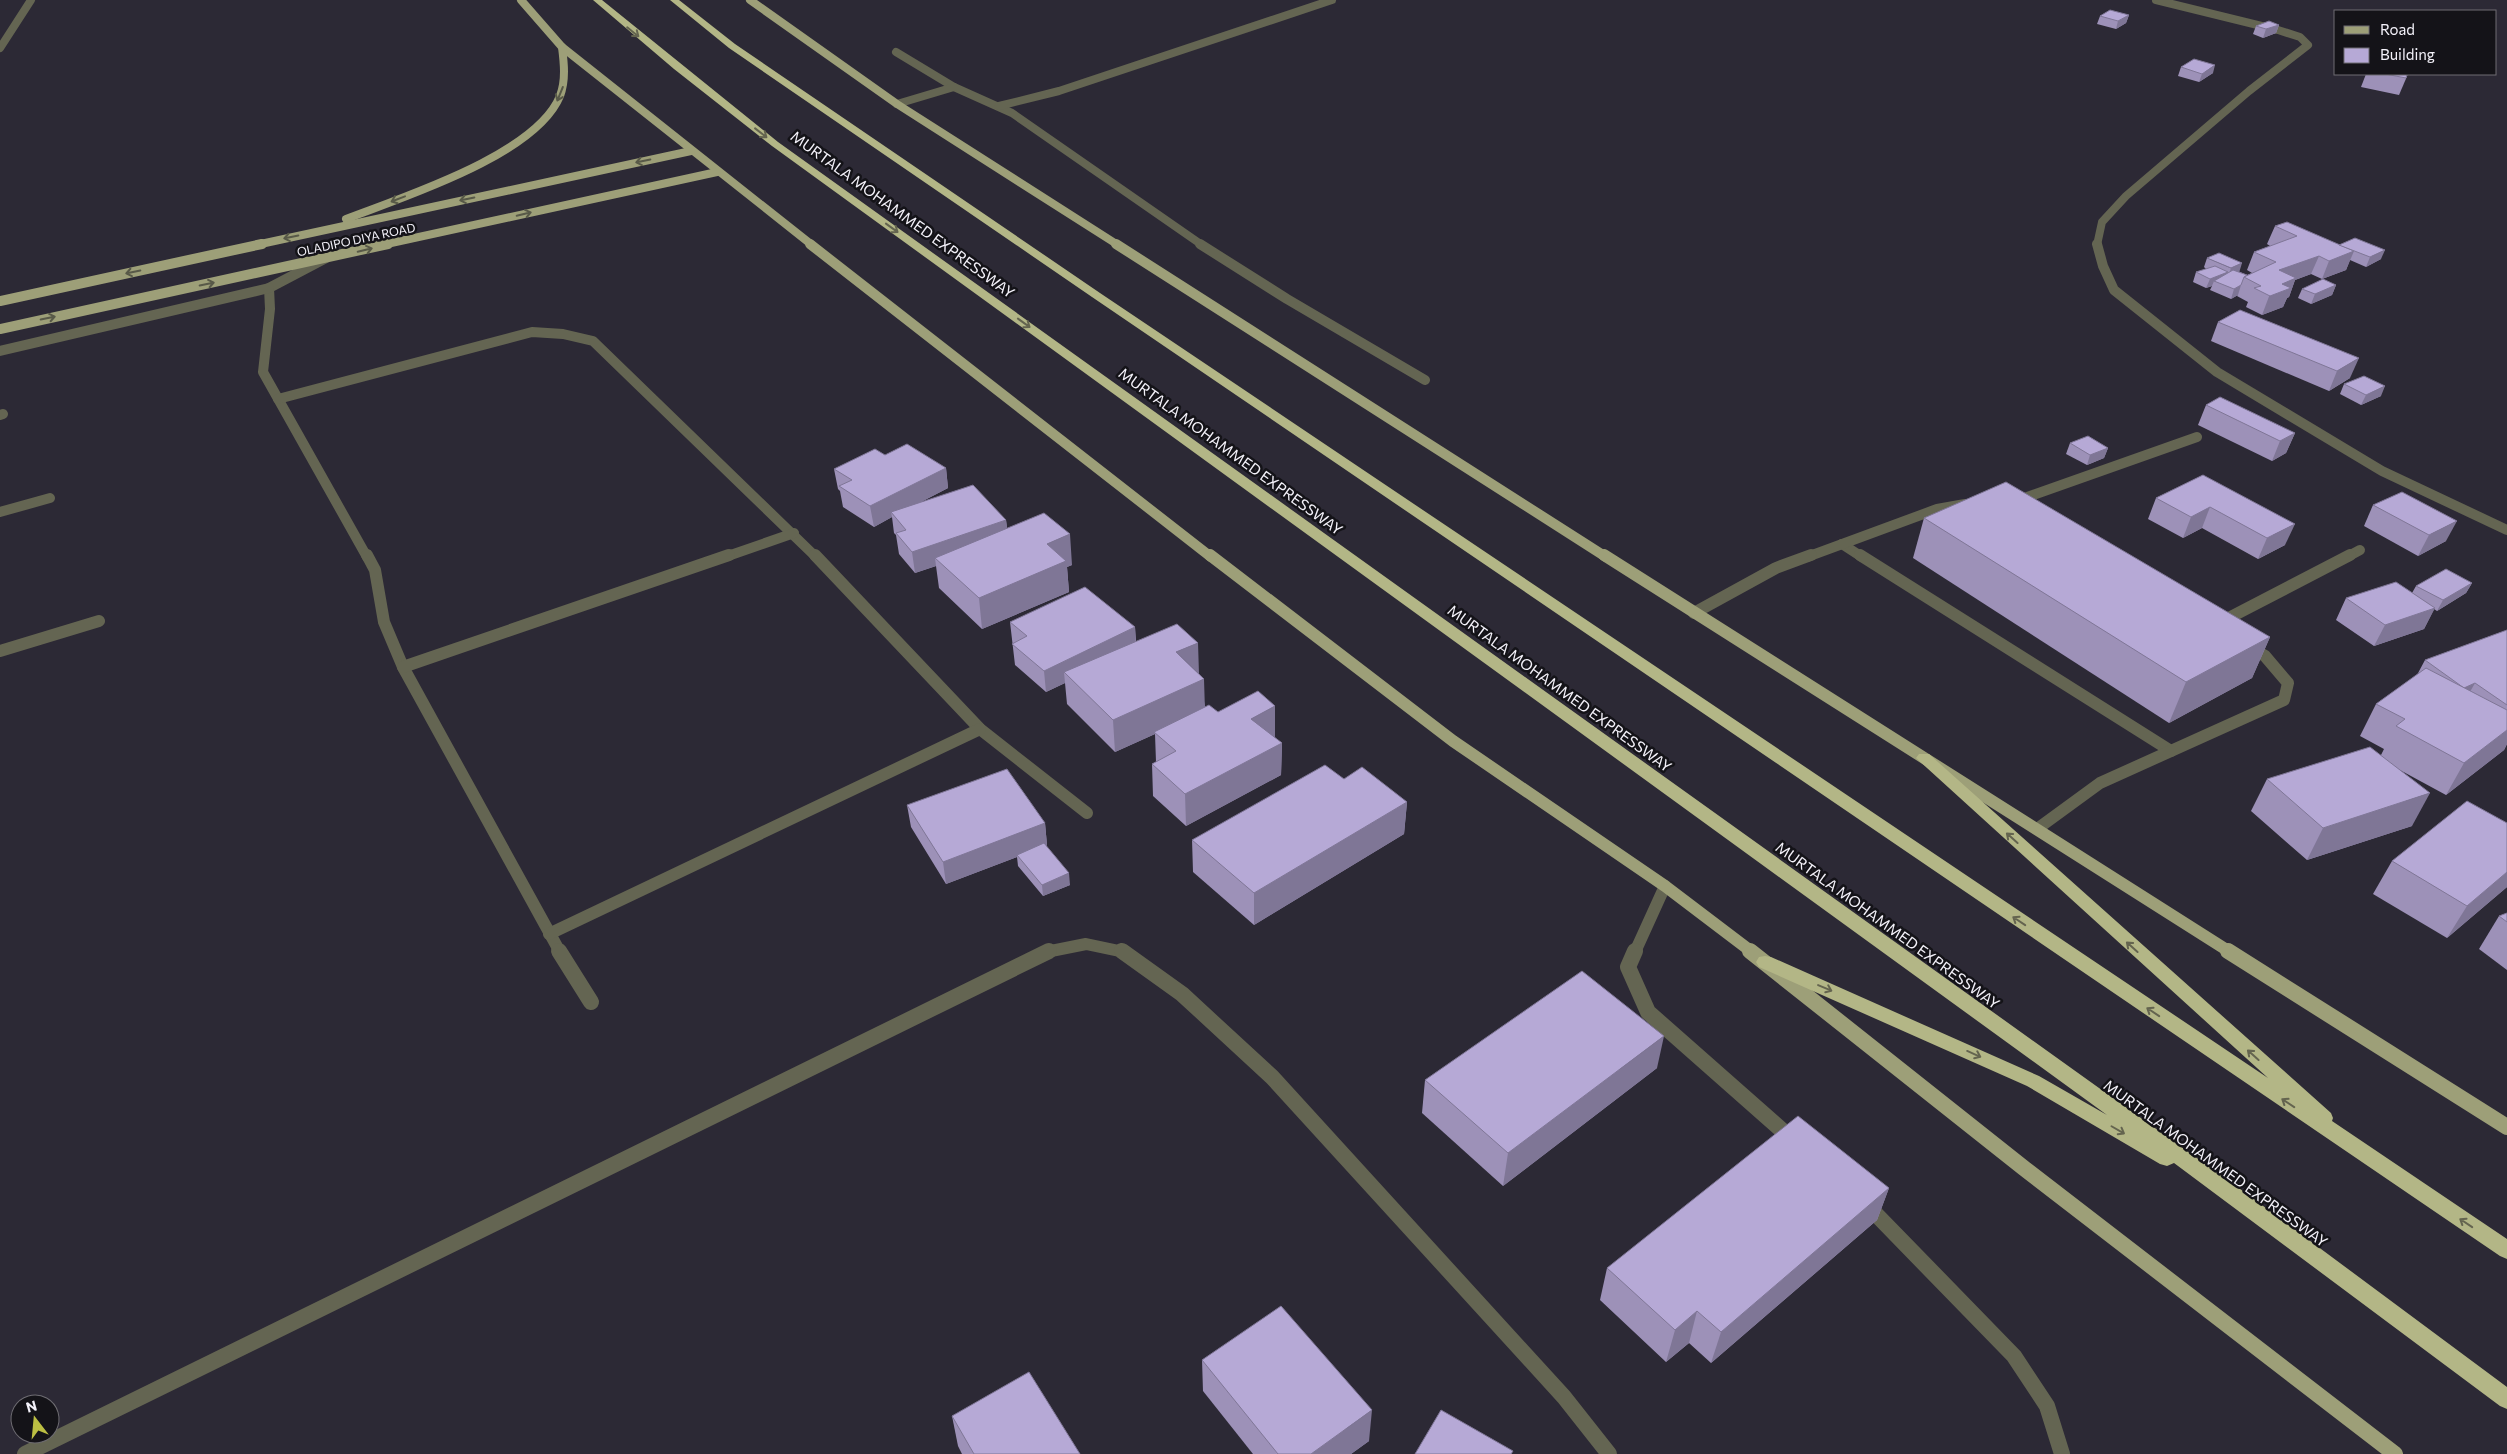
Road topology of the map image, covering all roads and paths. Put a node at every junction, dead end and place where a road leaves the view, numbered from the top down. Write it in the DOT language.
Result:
graph roads {
  1 [pos="31,0"];
  2 [pos="521,0"];
  3 [pos="596,0"];
  4 [pos="674,0"];
  5 [pos="750,0"];
  6 [pos="1332,0"];
  7 [pos="2156,0"];
  8 [pos="562,47"];
  9 [pos="0,48"];
  10 [pos="896,52"];
  11 [pos="954,87"];
  12 [pos="898,104"];
  13 [pos="999,106"];
  14 [pos="691,151"];
  15 [pos="717,172"];
  16 [pos="309,234"];
  17 [pos="326,258"];
  18 [pos="269,288"];
  19 [pos="0,301"];
  20 [pos="0,329"];
  21 [pos="0,351"];
  22 [pos="1425,380"];
  23 [pos="278,399"];
  24 [pos="2197,437"];
  25 [pos="50,498"];
  26 [pos="1979,504"];
  27 [pos="0,512"];
  28 [pos="2026,514"];
  29 [pos="2507,530"];
  30 [pos="794,533"];
  31 [pos="1842,544"];
  32 [pos="2360,550"];
  33 [pos="1694,612"];
  34 [pos="99,621"];
  35 [pos="2214,626"];
  36 [pos="2240,641"];
  37 [pos="0,651"];
  38 [pos="403,668"];
  39 [pos="980,729"];
  40 [pos="2171,751"];
  41 [pos="1924,758"];
  42 [pos="1087,813"];
  43 [pos="2037,829"];
  44 [pos="1665,886"];
  45 [pos="549,934"];
  46 [pos="1765,962"];
  47 [pos="591,1002"];
  48 [pos="2507,1127"];
  49 [pos="1803,1149"];
  50 [pos="2368,1158"];
  51 [pos="1855,1195"];
  52 [pos="2240,1200"];
  53 [pos="2507,1250"];
  54 [pos="2507,1399"];
  55 [pos="25,1454"];
  56 [pos="1609,1454"];
  57 [pos="2062,1454"];
  58 [pos="2395,1454"];
  1 -- 9 [label="street"];
  2 -- 8 [label="main road"];
  3 -- 52 [label="highway, MURTALA MOHAMMED EXPRESSWAY, one-way"];
  50 -- 4 [label="highway, one-way"];
  5 -- 12 [label="main road"];
  6 -- 13 [label="street"];
  7 -- 29 [label="street"];
  8 -- 14 [label="main road"];
  8 -- 16 [label="main road, one-way"];
  10 -- 11 [label="street"];
  11 -- 12 [label="street"];
  11 -- 13 [label="street"];
  12 -- 33 [label="main road"];
  13 -- 22 [label="street"];
  14 -- 15 [label="main road"];
  14 -- 16 [label="main road, OLADIPO DIYA ROAD, one-way"];
  17 -- 15 [label="main road, OLADIPO DIYA ROAD, one-way"];
  15 -- 44 [label="main road"];
  16 -- 19 [label="main road, OLADIPO DIYA ROAD, one-way"];
  17 -- 18 [label="street"];
  20 -- 17 [label="main road, OLADIPO DIYA ROAD, one-way"];
  18 -- 21 [label="street"];
  18 -- 23 [label="street"];
  23 -- 30 [label="street"];
  23 -- 38 [label="street"];
  24 -- 28 [label="street"];
  25 -- 27 [label="street"];
  26 -- 31 [label="street"];
  30 -- 38 [label="street"];
  30 -- 39 [label="street"];
  31 -- 33 [label="street"];
  31 -- 40 [label="street"];
  32 -- 35 [label="street"];
  33 -- 41 [label="main road"];
  34 -- 37 [label="street"];
  36 -- 40 [label="street"];
  38 -- 45 [label="street"];
  39 -- 42 [label="street"];
  39 -- 45 [label="street"];
  40 -- 43 [label="street"];
  41 -- 43 [label="main road"];
  50 -- 41 [label="highway, one-way"];
  43 -- 48 [label="main road"];
  44 -- 46 [label="main road"];
  44 -- 49 [label="street"];
  45 -- 47 [label="street"];
  46 -- 52 [label="highway, one-way"];
  46 -- 58 [label="main road"];
  53 -- 50 [label="highway, one-way"];
  51 -- 57 [label="street"];
  52 -- 54 [label="highway, MURTALA MOHAMMED EXPRESSWAY"];
  55 -- 56 [label="street"];
}
